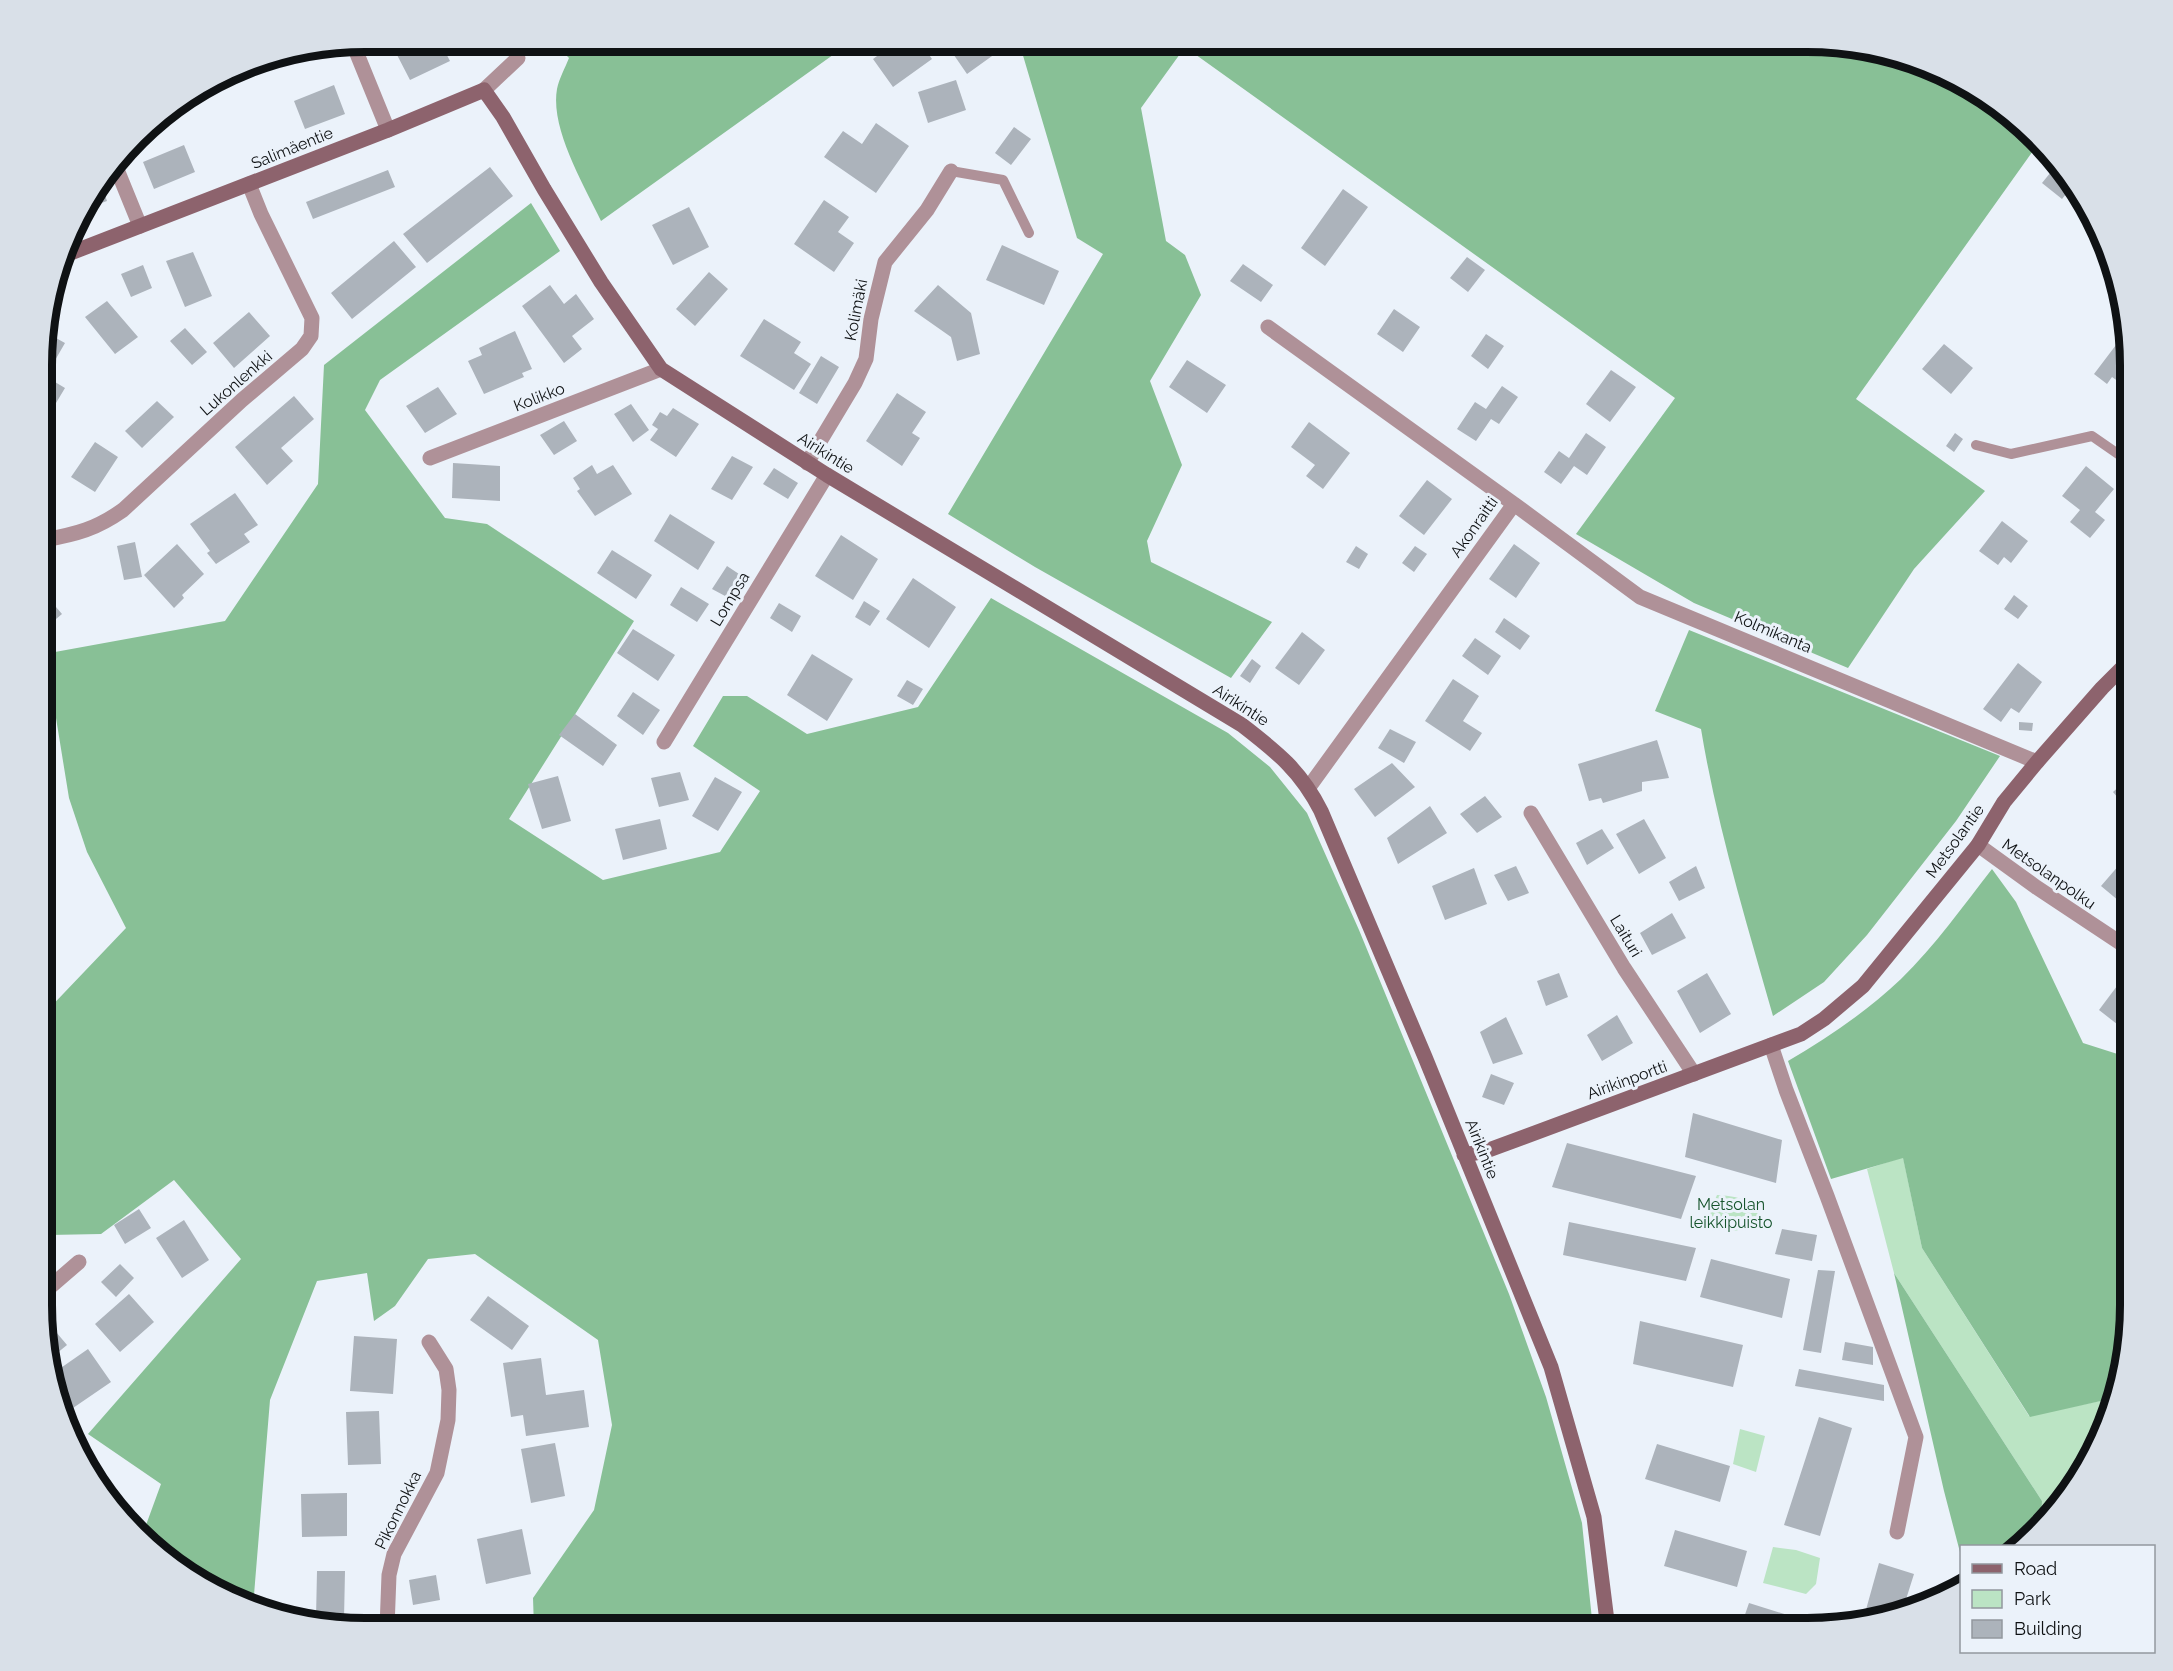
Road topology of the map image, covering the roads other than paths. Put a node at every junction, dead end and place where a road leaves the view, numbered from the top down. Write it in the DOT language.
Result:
graph roads {
  1 [pos="356,52"];
  2 [pos="518,58"];
  3 [pos="484,90"];
  4 [pos="388,130"];
  5 [pos="951,171"];
  6 [pos="119,173"];
  7 [pos="249,184"];
  8 [pos="140,226"];
  9 [pos="1029,234"];
  10 [pos="74,252"];
  11 [pos="1268,327"];
  12 [pos="662,369"];
  13 [pos="1976,445"];
  14 [pos="2120,455"];
  15 [pos="430,458"];
  16 [pos="807,463"];
  17 [pos="826,475"];
  18 [pos="1514,504"];
  19 [pos="52,538"];
  20 [pos="2120,670"];
  21 [pos="664,742"];
  22 [pos="2037,762"];
  23 [pos="1309,788"];
  24 [pos="1531,813"];
  25 [pos="1978,845"];
  26 [pos="2120,943"];
  27 [pos="1801,1034"];
  28 [pos="1772,1045"];
  29 [pos="1694,1074"];
  30 [pos="1464,1155"];
  31 [pos="79,1262"];
  32 [pos="52,1285"];
  33 [pos="429,1342"];
  34 [pos="1897,1532"];
  35 [pos="388,1618"];
  36 [pos="1607,1618"];
  1 -- 4 [label="street"];
  2 -- 3 [label="street, Salimäentie"];
  3 -- 4 [label="street, Salimäentie"];
  3 -- 12 [label="street, Airikintie"];
  4 -- 7 [label="street, Salimäentie"];
  5 -- 9 [label="lane"];
  5 -- 16 [label="street, Kolimäki"];
  6 -- 8 [label="street"];
  7 -- 8 [label="street, Salimäentie"];
  7 -- 19 [label="street, Lukonlenkki"];
  8 -- 10 [label="street, Salimäentie"];
  11 -- 18 [label="street, Akonraitti"];
  12 -- 15 [label="street, Kolikko"];
  12 -- 16 [label="street, Airikintie"];
  13 -- 14 [label="lane"];
  16 -- 17 [label="street, Airikintie"];
  17 -- 21 [label="street, Lompsa"];
  17 -- 23 [label="street, Airikintie"];
  18 -- 22 [label="street, Kolmikanta"];
  18 -- 23 [label="street, Akonraitti"];
  20 -- 22 [label="street, Metsolantie"];
  22 -- 25 [label="street, Metsolantie"];
  23 -- 30 [label="street, Airikintie"];
  24 -- 29 [label="street, Laituri"];
  25 -- 26 [label="street, Metsolanpolku"];
  25 -- 27 [label="street, Metsolantie"];
  27 -- 28 [label="street, Airikinportti"];
  28 -- 29 [label="street, Airikinportti"];
  28 -- 34 [label="street"];
  29 -- 30 [label="street, Airikinportti"];
  30 -- 36 [label="street, Airikintie"];
  31 -- 32 [label="street"];
  33 -- 35 [label="street, Pikonnokka"];
}
